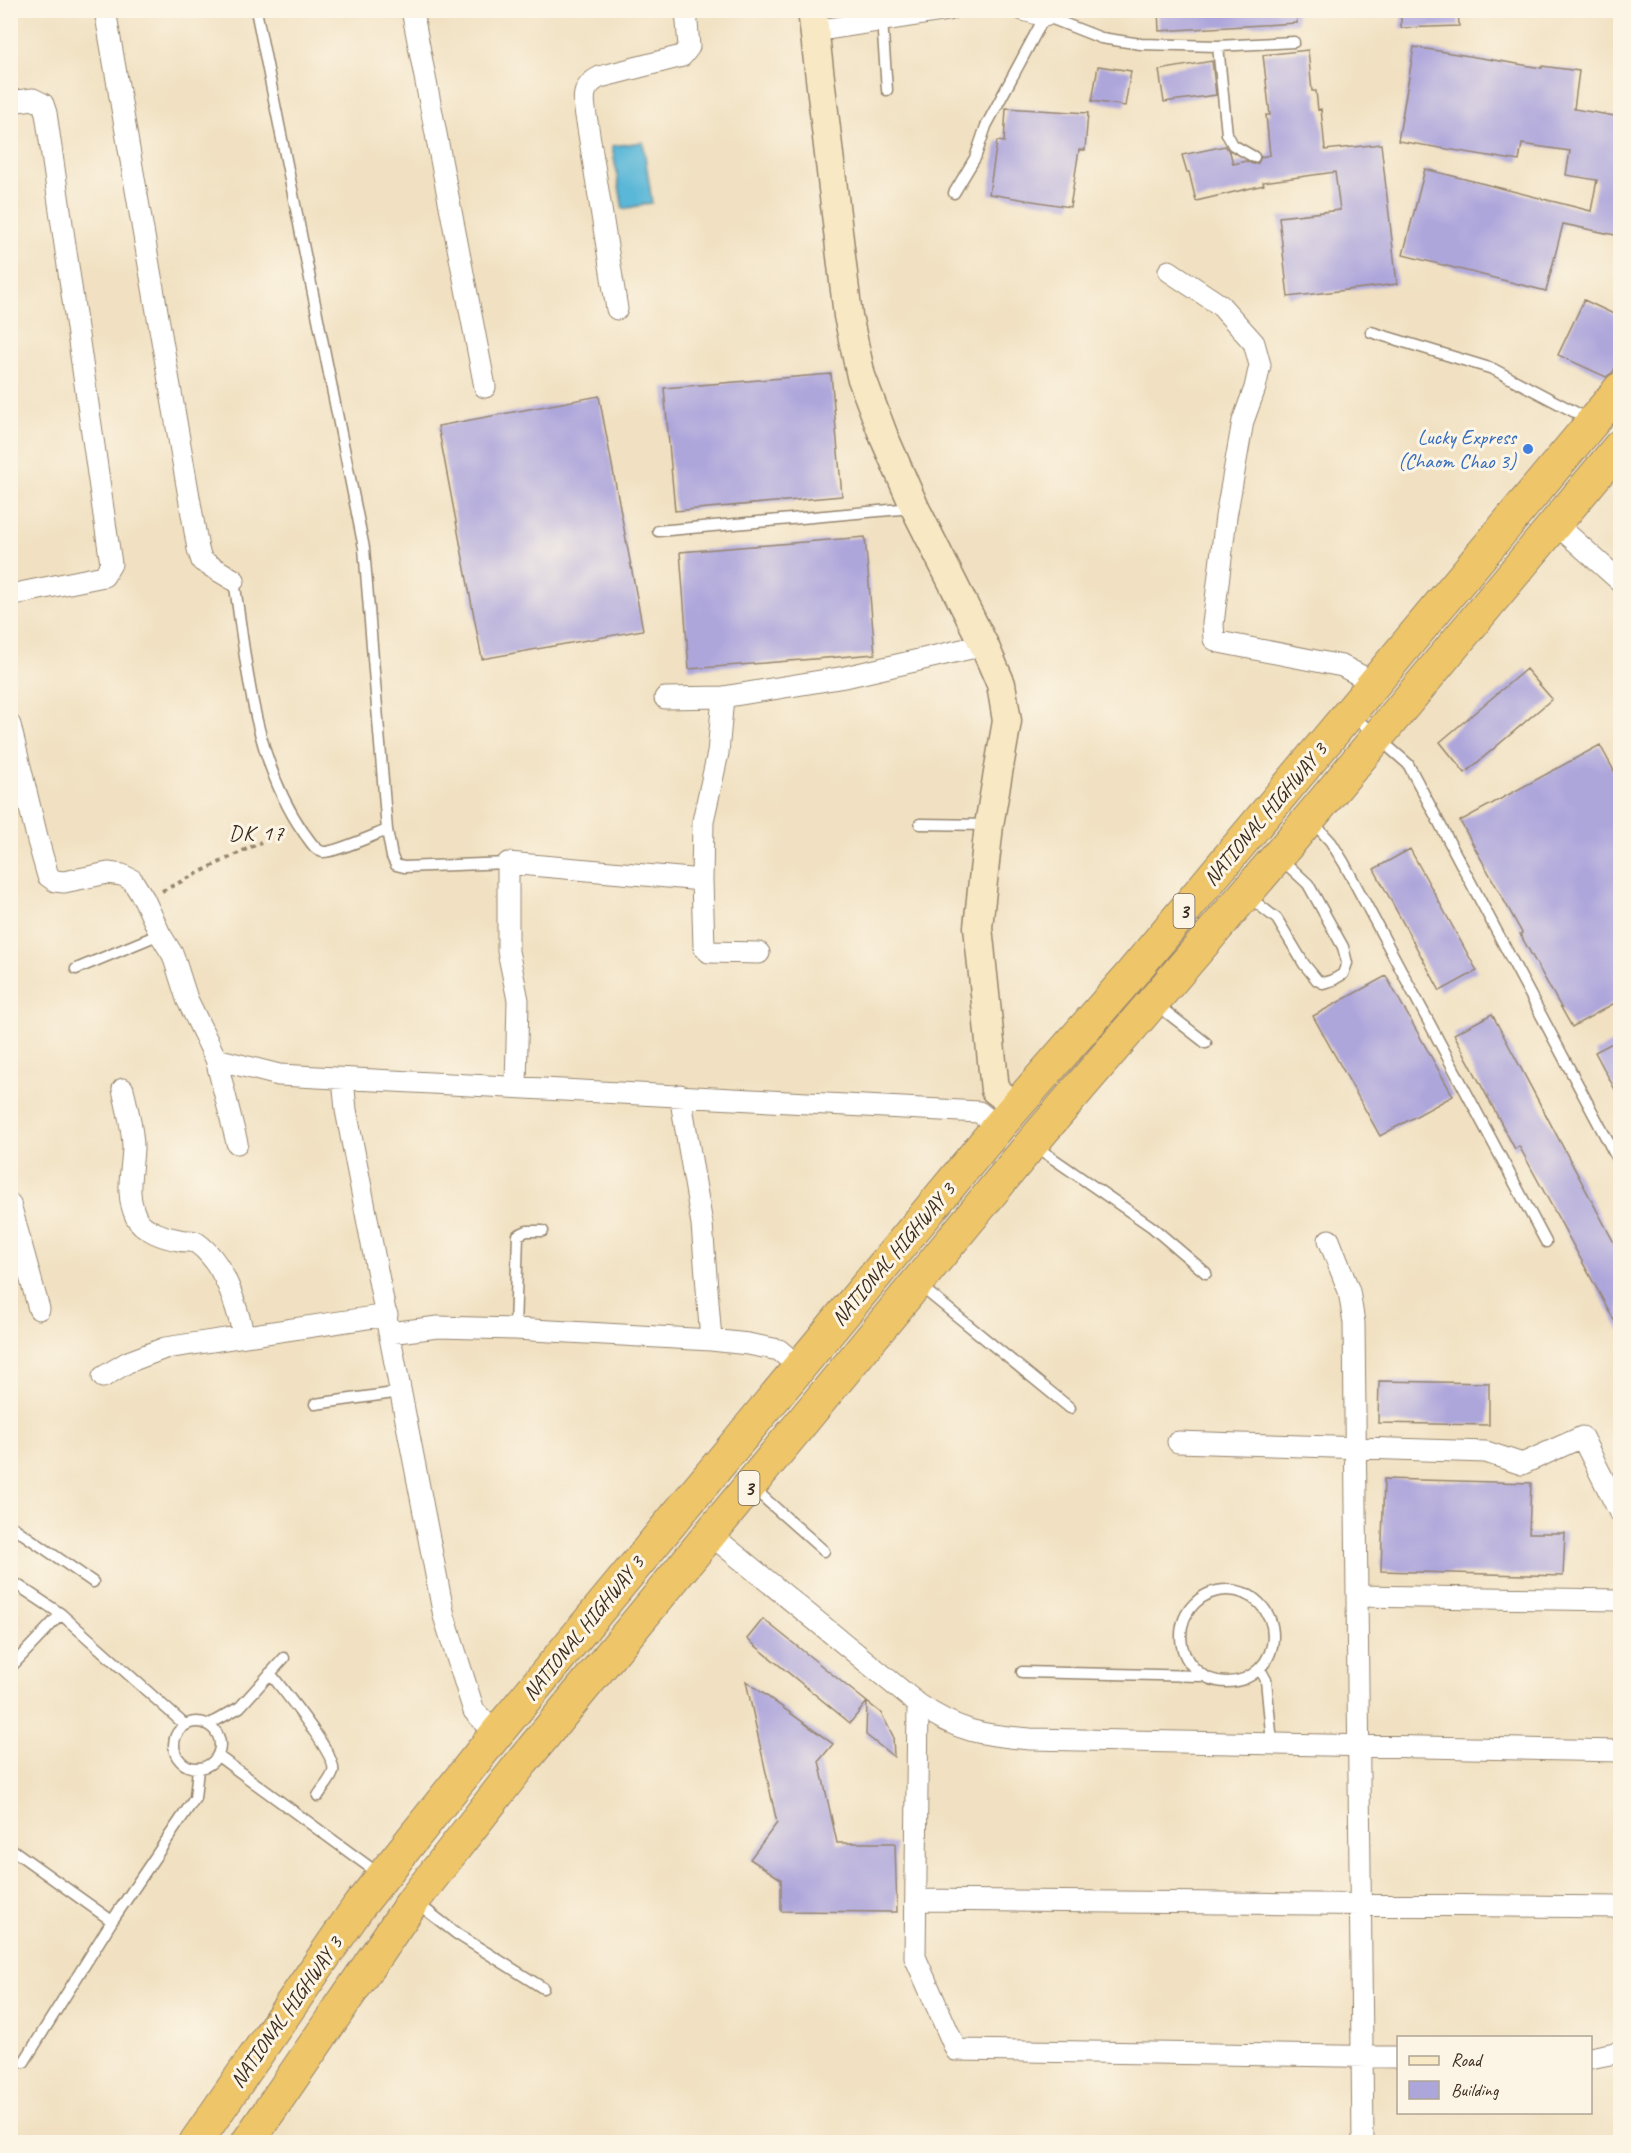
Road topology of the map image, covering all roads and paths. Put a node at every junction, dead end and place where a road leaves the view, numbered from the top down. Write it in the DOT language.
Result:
graph roads {
  1 [pos="105,10"];
  2 [pos="256,10"];
  3 [pos="412,10"];
  4 [pos="686,10"];
  5 [pos="949,10"];
  6 [pos="1023,10"];
  7 [pos="1046,13"];
  8 [pos="882,20"];
  9 [pos="814,21"];
  10 [pos="1294,42"];
  11 [pos="1218,45"];
  12 [pos="887,90"];
  13 [pos="10,102"];
  14 [pos="1254,157"];
  15 [pos="954,193"];
  16 [pos="1169,271"];
  17 [pos="617,309"];
  18 [pos="1371,333"];
  19 [pos="485,387"];
  20 [pos="1620,388"];
  21 [pos="1593,422"];
  22 [pos="1620,446"];
  23 [pos="915,508"];
  24 [pos="1556,524"];
  25 [pos="658,531"];
  26 [pos="234,580"];
  27 [pos="1620,581"];
  28 [pos="10,595"];
  29 [pos="984,645"];
  30 [pos="1375,682"];
  31 [pos="723,697"];
  32 [pos="665,698"];
  33 [pos="1350,713"];
  34 [pos="10,726"];
  35 [pos="1379,738"];
  36 [pos="1310,819"];
  37 [pos="920,824"];
  38 [pos="989,825"];
  39 [pos="387,830"];
  40 [pos="261,842"];
  41 [pos="1278,856"];
  42 [pos="508,863"];
  43 [pos="702,880"];
  44 [pos="1246,895"];
  45 [pos="144,899"];
  46 [pos="160,934"];
  47 [pos="759,953"];
  48 [pos="76,969"];
  49 [pos="1153,1002"];
  50 [pos="1206,1043"];
  51 [pos="216,1059"];
  52 [pos="343,1079"];
  53 [pos="516,1087"];
  54 [pos="123,1089"];
  55 [pos="680,1095"];
  56 [pos="997,1109"];
  57 [pos="237,1143"];
  58 [pos="1032,1143"];
  59 [pos="1620,1164"];
  60 [pos="10,1204"];
  61 [pos="543,1230"];
  62 [pos="1329,1240"];
  63 [pos="1546,1242"];
  64 [pos="1206,1273"];
  65 [pos="916,1283"];
  66 [pos="39,1309"];
  67 [pos="388,1324"];
  68 [pos="515,1329"];
  69 [pos="244,1336"];
  70 [pos="711,1340"];
  71 [pos="799,1367"];
  72 [pos="103,1377"];
  73 [pos="401,1392"];
  74 [pos="315,1404"];
  75 [pos="1070,1408"];
  76 [pos="1178,1442"];
  77 [pos="1356,1447"];
  78 [pos="750,1486"];
  79 [pos="1620,1513"];
  80 [pos="10,1525"];
  81 [pos="710,1534"];
  82 [pos="824,1551"];
  83 [pos="10,1580"];
  84 [pos="93,1581"];
  85 [pos="1358,1596"];
  86 [pos="1620,1600"];
  87 [pos="61,1614"];
  88 [pos="284,1658"];
  89 [pos="10,1668"];
  90 [pos="1260,1669"];
  91 [pos="1022,1672"];
  92 [pos="270,1673"];
  93 [pos="1202,1676"];
  94 [pos="918,1704"];
  95 [pos="185,1725"];
  96 [pos="208,1725"];
  97 [pos="496,1734"];
  98 [pos="1272,1743"];
  99 [pos="1359,1744"];
  100 [pos="1620,1751"];
  101 [pos="218,1756"];
  102 [pos="198,1768"];
  103 [pos="318,1796"];
  104 [pos="10,1848"];
  105 [pos="381,1876"];
  106 [pos="916,1900"];
  107 [pos="413,1901"];
  108 [pos="1361,1906"];
  109 [pos="1620,1907"];
  110 [pos="112,1921"];
  111 [pos="543,1988"];
  112 [pos="1620,2052"];
  113 [pos="1362,2056"];
  114 [pos="1397,2057"];
  115 [pos="1592,2058"];
  116 [pos="24,2062"];
  117 [pos="196,2142"];
  118 [pos="248,2142"];
  119 [pos="1363,2142"];
  1 -- 26 [label="street"];
  2 -- 39 [label="lane"];
  3 -- 19 [label="street"];
  4 -- 17 [label="street"];
  5 -- 8 [label="street"];
  6 -- 7 [label="street"];
  7 -- 11 [label="lane"];
  7 -- 15 [label="lane"];
  8 -- 9 [label="street"];
  8 -- 12 [label="lane"];
  9 -- 23 [label="street"];
  10 -- 11 [label="lane"];
  11 -- 14 [label="lane"];
  13 -- 28 [label="street"];
  16 -- 30 [label="street"];
  18 -- 21 [label="lane"];
  20 -- 21 [label="highway, NATIONAL HIGHWAY 3 / 3"];
  21 -- 30 [label="highway, NATIONAL HIGHWAY 3 / 3"];
  22 -- 24 [label="highway, NATIONAL HIGHWAY 3 / 3"];
  23 -- 25 [label="lane"];
  23 -- 29 [label="street"];
  24 -- 27 [label="street"];
  24 -- 35 [label="highway, NATIONAL HIGHWAY 3 / 3"];
  26 -- 39 [label="lane"];
  29 -- 31 [label="street"];
  29 -- 38 [label="street"];
  30 -- 33 [label="highway, NATIONAL HIGHWAY 3 / 3"];
  31 -- 32 [label="street"];
  31 -- 43 [label="street"];
  33 -- 35 [label="lane"];
  33 -- 56 [label="highway, NATIONAL HIGHWAY 3 / 3"];
  34 -- 45 [label="street"];
  35 -- 36 [label="highway, NATIONAL HIGHWAY 3 / 3"];
  35 -- 59 [label="lane"];
  36 -- 41 [label="highway, NATIONAL HIGHWAY 3 / 3"];
  36 -- 63 [label="lane"];
  37 -- 38 [label="lane"];
  38 -- 56 [label="street"];
  39 -- 42 [label="lane"];
  40 -- 45 [label="path"];
  41 -- 44 [label="highway, NATIONAL HIGHWAY 3 / 3"];
  41 -- 44 [label="lane"];
  42 -- 43 [label="street"];
  42 -- 53 [label="street"];
  43 -- 47 [label="street"];
  44 -- 49 [label="highway, NATIONAL HIGHWAY 3 / 3"];
  45 -- 46 [label="street"];
  46 -- 48 [label="lane"];
  46 -- 51 [label="street"];
  49 -- 50 [label="lane"];
  49 -- 58 [label="highway, NATIONAL HIGHWAY 3 / 3"];
  51 -- 52 [label="street"];
  51 -- 57 [label="street"];
  52 -- 53 [label="street"];
  52 -- 67 [label="street"];
  53 -- 55 [label="street"];
  54 -- 69 [label="street"];
  55 -- 56 [label="street"];
  55 -- 70 [label="street"];
  56 -- 71 [label="highway, NATIONAL HIGHWAY 3 / 3"];
  58 -- 64 [label="lane"];
  58 -- 65 [label="highway, NATIONAL HIGHWAY 3 / 3"];
  60 -- 66 [label="street"];
  61 -- 68 [label="lane"];
  62 -- 77 [label="street"];
  65 -- 75 [label="lane"];
  65 -- 78 [label="highway, NATIONAL HIGHWAY 3 / 3"];
  67 -- 68 [label="street"];
  67 -- 69 [label="street"];
  67 -- 73 [label="street"];
  68 -- 70 [label="street"];
  69 -- 72 [label="street"];
  70 -- 71 [label="street"];
  71 -- 97 [label="highway, NATIONAL HIGHWAY 3 / 3"];
  73 -- 74 [label="lane"];
  73 -- 97 [label="street"];
  76 -- 77 [label="street"];
  77 -- 79 [label="street"];
  77 -- 85 [label="street"];
  78 -- 81 [label="highway, NATIONAL HIGHWAY 3 / 3"];
  78 -- 82 [label="lane"];
  80 -- 84 [label="lane"];
  81 -- 94 [label="street"];
  81 -- 107 [label="highway, NATIONAL HIGHWAY 3 / 3"];
  83 -- 87 [label="lane"];
  85 -- 86 [label="street"];
  85 -- 99 [label="street"];
  87 -- 89 [label="lane"];
  87 -- 95 [label="lane"];
  88 -- 92 [label="lane"];
  90 -- 93 [label="lane"];
  90 -- 93 [label="lane"];
  90 -- 98 [label="lane"];
  91 -- 93 [label="lane"];
  92 -- 96 [label="lane"];
  92 -- 103 [label="lane"];
  94 -- 98 [label="street"];
  94 -- 106 [label="street"];
  95 -- 96 [label="lane"];
  95 -- 102 [label="lane"];
  96 -- 101 [label="lane"];
  97 -- 105 [label="highway, NATIONAL HIGHWAY 3 / 3"];
  98 -- 99 [label="street"];
  99 -- 100 [label="street"];
  99 -- 108 [label="street"];
  101 -- 102 [label="lane"];
  101 -- 105 [label="lane"];
  102 -- 110 [label="lane"];
  104 -- 110 [label="lane"];
  105 -- 117 [label="highway, NATIONAL HIGHWAY 3 / 3"];
  106 -- 108 [label="street"];
  106 -- 113 [label="street"];
  107 -- 111 [label="lane"];
  107 -- 118 [label="highway, NATIONAL HIGHWAY 3 / 3"];
  108 -- 109 [label="street"];
  108 -- 113 [label="street"];
  110 -- 116 [label="lane"];
  112 -- 115 [label="street"];
  113 -- 114 [label="street"];
  113 -- 119 [label="street"];
}
